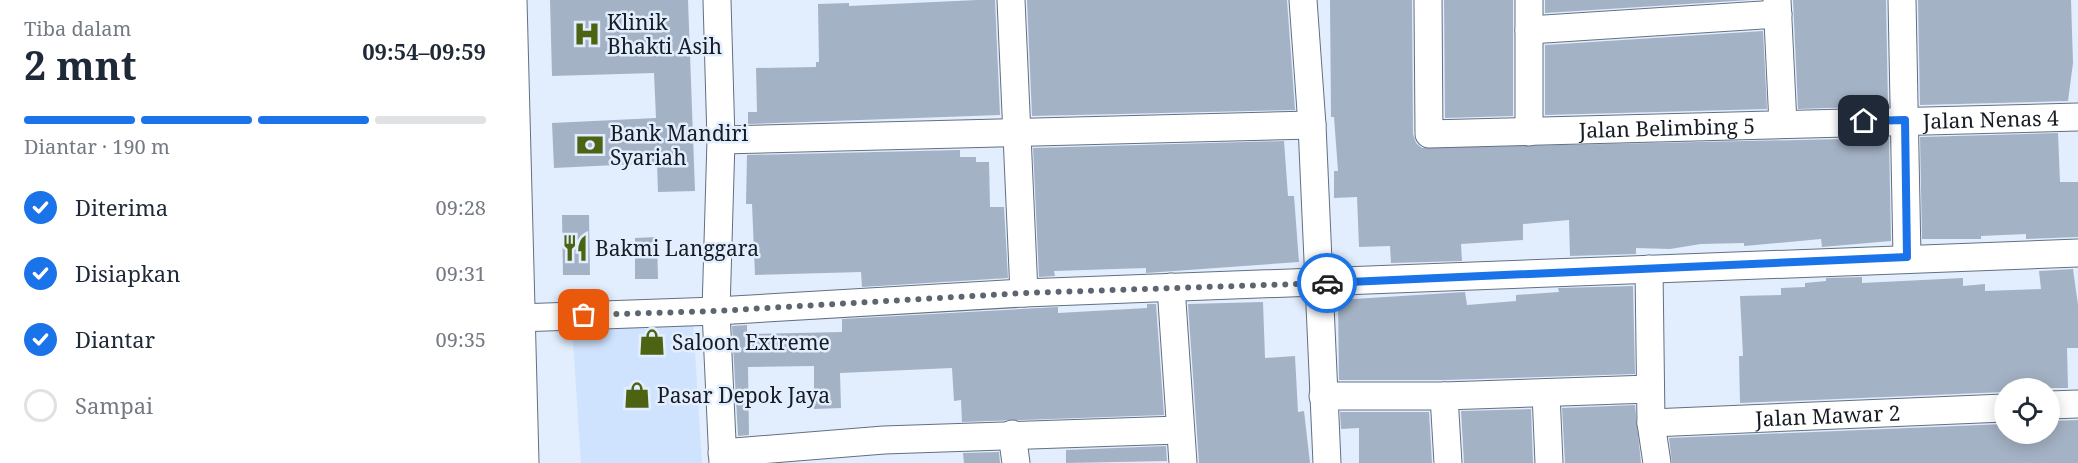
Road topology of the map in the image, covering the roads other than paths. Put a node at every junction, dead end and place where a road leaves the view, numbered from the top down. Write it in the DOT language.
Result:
graph roads {
  1 [pos="510,0"];
  2 [pos="718,0"];
  3 [pos="1011,0"];
  4 [pos="1303,0"];
  5 [pos="1428,0"];
  6 [pos="1529,0"];
  7 [pos="1902,0"];
  8 [pos="1777,7"];
  9 [pos="1529,30"];
  10 [pos="2078,117"];
  11 [pos="1905,120"];
  12 [pos="1784,124"];
  13 [pos="1312,125"];
  14 [pos="1529,132"];
  15 [pos="1019,133"];
  16 [pos="721,140"];
  17 [pos="2078,252"];
  18 [pos="1907,257"];
  19 [pos="1649,269"];
  20 [pos="1319,284"];
  21 [pos="1171,287"];
  22 [pos="1024,293"];
  23 [pos="516,310"];
  24 [pos="716,311"];
  25 [pos="1650,389"];
  26 [pos="1546,393"];
  27 [pos="1323,396"];
  28 [pos="1444,396"];
  29 [pos="2078,404"];
  30 [pos="2060,405"];
  31 [pos="1994,408"];
  32 [pos="1651,423"];
  33 [pos="1179,430"];
  34 [pos="1012,434"];
  35 [pos="884,451"];
  36 [pos="722,458"];
  37 [pos="522,463"];
  38 [pos="1016,463"];
  39 [pos="1183,463"];
  40 [pos="1326,463"];
  41 [pos="1448,463"];
  42 [pos="1549,463"];
  43 [pos="1657,463"];
  1 -- 23 [label="highway"];
  2 -- 16 [label="street"];
  3 -- 15 [label="street"];
  4 -- 13 [label="street"];
  5 -- 14 [label="street, Jalan Belimbing 5"];
  6 -- 9 [label="street"];
  7 -- 11 [label="street"];
  8 -- 9 [label="street"];
  8 -- 12 [label="street"];
  9 -- 14 [label="street"];
  10 -- 11 [label="street, Jalan Nenas 4"];
  11 -- 12 [label="street, Jalan Belimbing 5"];
  11 -- 18 [label="street"];
  12 -- 14 [label="street, Jalan Belimbing 5"];
  13 -- 15 [label="street"];
  13 -- 20 [label="street"];
  15 -- 16 [label="street"];
  15 -- 22 [label="street"];
  16 -- 24 [label="street"];
  17 -- 18 [label="street"];
  18 -- 19 [label="street"];
  19 -- 20 [label="street"];
  19 -- 25 [label="street"];
  20 -- 21 [label="street"];
  20 -- 27 [label="street"];
  21 -- 22 [label="street"];
  21 -- 33 [label="street"];
  22 -- 24 [label="street"];
  23 -- 24 [label="street"];
  23 -- 37 [label="highway"];
  24 -- 36 [label="street"];
  25 -- 26 [label="street"];
  25 -- 32 [label="street"];
  26 -- 28 [label="street"];
  26 -- 42 [label="street"];
  27 -- 28 [label="street"];
  27 -- 40 [label="street"];
  28 -- 41 [label="street"];
  29 -- 30 [label="street"];
  31 -- 32 [label="street, Jalan Mawar 2"];
  32 -- 43 [label="street"];
  33 -- 34 [label="street"];
  33 -- 39 [label="street"];
  34 -- 35 [label="street"];
  34 -- 38 [label="street"];
  35 -- 36 [label="street"];
}
